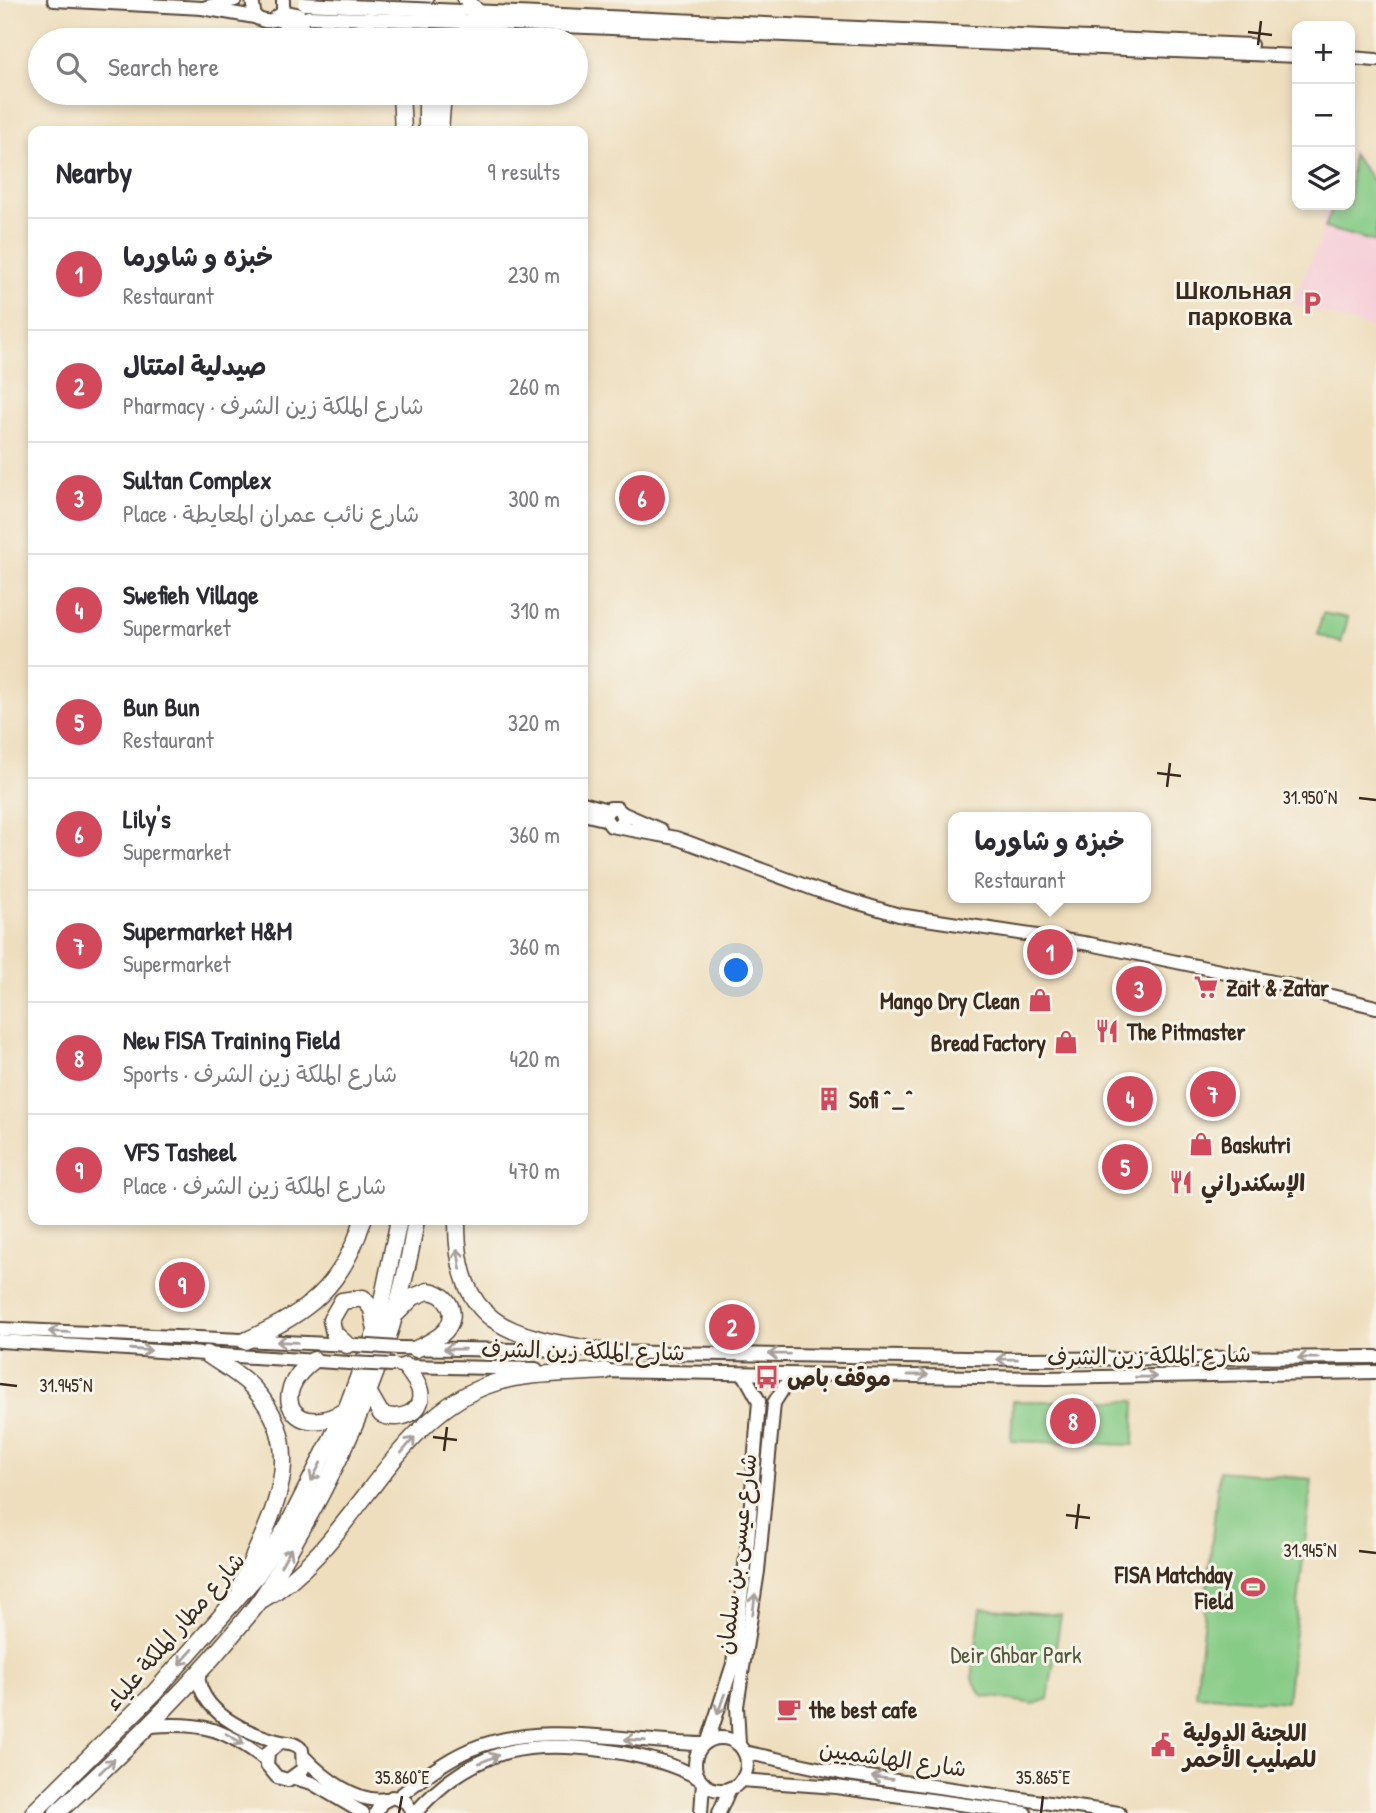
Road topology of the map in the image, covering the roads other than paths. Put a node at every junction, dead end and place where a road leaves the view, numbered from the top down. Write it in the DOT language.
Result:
graph roads {
  1 [pos="54,0"];
  2 [pos="235,0"];
  3 [pos="252,0"];
  4 [pos="409,0"];
  5 [pos="425,0"];
  6 [pos="282,7"];
  7 [pos="202,8"];
  8 [pos="467,13"];
  9 [pos="256,17"];
  10 [pos="344,28"];
  11 [pos="410,28"];
  12 [pos="426,28"];
  13 [pos="1292,47"];
  14 [pos="1355,50"];
  15 [pos="1376,52"];
  16 [pos="1292,56"];
  17 [pos="1355,58"];
  18 [pos="1376,60"];
  19 [pos="402,105"];
  20 [pos="411,105"];
  21 [pos="426,105"];
  22 [pos="442,105"];
  23 [pos="403,126"];
  24 [pos="412,126"];
  25 [pos="427,126"];
  26 [pos="440,126"];
  27 [pos="588,806"];
  28 [pos="588,814"];
  29 [pos="606,815"];
  30 [pos="1376,1007"];
  31 [pos="361,1225"];
  32 [pos="398,1225"];
  33 [pos="415,1225"];
  34 [pos="457,1225"];
  35 [pos="397,1312"];
  36 [pos="0,1329"];
  37 [pos="376,1330"];
  38 [pos="0,1341"];
  39 [pos="245,1341"];
  40 [pos="351,1345"];
  41 [pos="416,1349"];
  42 [pos="606,1352"];
  43 [pos="207,1354"];
  44 [pos="1376,1357"];
  45 [pos="314,1360"];
  46 [pos="400,1366"];
  47 [pos="605,1371"];
  48 [pos="1376,1372"];
  49 [pos="744,1374"];
  50 [pos="796,1376"];
  51 [pos="370,1395"];
  52 [pos="760,1401"];
  53 [pos="774,1403"];
  54 [pos="346,1410"];
  55 [pos="238,1599"];
  56 [pos="260,1600"];
  57 [pos="198,1674"];
  58 [pos="151,1726"];
  59 [pos="281,1742"];
  60 [pos="706,1742"];
  61 [pos="742,1748"];
  62 [pos="304,1757"];
  63 [pos="266,1760"];
  64 [pos="294,1778"];
  65 [pos="701,1781"];
  66 [pos="735,1784"];
  67 [pos="436,1789"];
  68 [pos="392,1798"];
  69 [pos="348,1808"];
  70 [pos="33,1813"];
  71 [pos="57,1813"];
  72 [pos="363,1813"];
  73 [pos="376,1813"];
  74 [pos="414,1813"];
  75 [pos="432,1813"];
  76 [pos="701,1813"];
  77 [pos="719,1813"];
  78 [pos="1025,1813"];
  79 [pos="1119,1813"];
  1 -- 7 [label="main road"];
  2 -- 7 [label="main road"];
  3 -- 9 [label="main road"];
  4 -- 11 [label="highway"];
  5 -- 12 [label="highway"];
  6 -- 8 [label="main road, bridge"];
  6 -- 9 [label="main road"];
  6 -- 10 [label="highway"];
  7 -- 9 [label="main road"];
  8 -- 13 [label="main road"];
  8 -- 16 [label="main road"];
  14 -- 15 [label="main road"];
  17 -- 18 [label="main road"];
  19 -- 23 [label="highway"];
  20 -- 24 [label="highway"];
  21 -- 25 [label="highway"];
  22 -- 26 [label="highway"];
  27 -- 29 [label="main road"];
  28 -- 29 [label="main road"];
  29 -- 30 [label="main road"];
  31 -- 39 [label="highway"];
  32 -- 37 [label="highway, شارع مطار الملكة علياء"];
  33 -- 35 [label="highway, شارع مطار الملكة علياء"];
  42 -- 34 [label="highway, one-way"];
  35 -- 41 [label="highway"];
  35 -- 51 [label="highway, شارع مطار الملكة علياء"];
  39 -- 36 [label="main road, شارع الملكة زين الشرف, one-way"];
  37 -- 40 [label="highway"];
  37 -- 54 [label="highway, شارع مطار الملكة علياء"];
  38 -- 43 [label="main road, شارع الملكة زين الشرف, one-way"];
  40 -- 39 [label="main road, شارع الملكة زين الشرف, one-way"];
  40 -- 41 [label="main road, شارع الملكة زين الشرف, bridge"];
  42 -- 41 [label="main road, شارع الملكة زين الشرف, one-way"];
  44 -- 42 [label="main road, شارع الملكة زين الشرف, one-way"];
  43 -- 45 [label="main road, شارع الملكة زين الشرف"];
  43 -- 55 [label="highway"];
  45 -- 46 [label="main road, شارع الملكة زين الشرف, bridge"];
  45 -- 54 [label="highway"];
  46 -- 47 [label="main road, شارع الملكة زين الشرف"];
  46 -- 51 [label="highway"];
  47 -- 49 [label="main road, شارع الملكة زين الشرف"];
  56 -- 47 [label="highway, one-way"];
  50 -- 48 [label="main road, شارع الملكة زين الشرف, one-way"];
  49 -- 50 [label="main road, شارع الملكة زين الشرف"];
  49 -- 52 [label="main road"];
  50 -- 53 [label="main road"];
  56 -- 51 [label="highway, شارع مطار الملكة علياء, one-way"];
  52 -- 53 [label="main road"];
  52 -- 60 [label="main road, شارع عيسى بن سلمان, one-way"];
  61 -- 53 [label="main road, شارع عيسى بن سلمان, one-way"];
  54 -- 55 [label="highway, شارع مطار الملكة علياء, one-way"];
  55 -- 70 [label="highway, شارع مطار الملكة علياء, one-way"];
  56 -- 57 [label="highway, شارع مطار الملكة علياء"];
  57 -- 58 [label="highway, شارع مطار الملكة علياء"];
  57 -- 59 [label="main road"];
  58 -- 63 [label="main road, one-way"];
  71 -- 58 [label="highway, شارع مطار الملكة علياء, one-way"];
  59 -- 62 [label="main road"];
  59 -- 63 [label="main road"];
  60 -- 61 [label="main road"];
  60 -- 65 [label="main road"];
  60 -- 68 [label="main road, one-way"];
  61 -- 66 [label="main road"];
  79 -- 61 [label="main road, شارع الهاشميين, one-way"];
  62 -- 64 [label="main road"];
  62 -- 68 [label="main road"];
  63 -- 64 [label="main road"];
  64 -- 69 [label="main road"];
  65 -- 66 [label="main road"];
  67 -- 65 [label="main road, one-way"];
  65 -- 76 [label="main road"];
  66 -- 77 [label="main road"];
  66 -- 78 [label="main road, شارع الهاشميين"];
  67 -- 74 [label="main road"];
  67 -- 75 [label="main road"];
  68 -- 73 [label="main road"];
  68 -- 74 [label="main road"];
  69 -- 72 [label="main road"];
}
